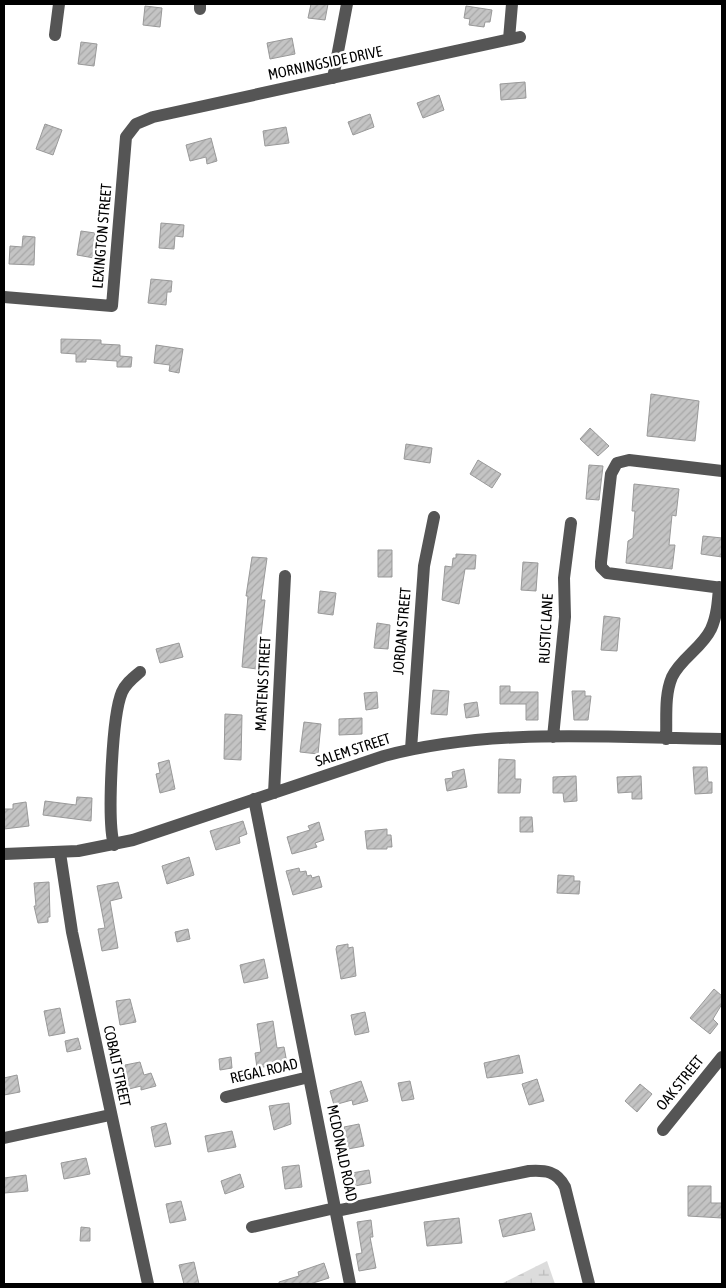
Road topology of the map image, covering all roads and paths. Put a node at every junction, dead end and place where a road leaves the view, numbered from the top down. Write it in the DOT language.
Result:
graph roads {
  1 [pos="58,4"];
  2 [pos="347,4"];
  3 [pos="512,4"];
  4 [pos="55,35"];
  5 [pos="333,78"];
  6 [pos="136,124"];
  7 [pos="4,297"];
  8 [pos="722,471"];
  9 [pos="434,517"];
  10 [pos="571,523"];
  11 [pos="285,576"];
  12 [pos="721,588"];
  13 [pos="140,672"];
  14 [pos="553,738"];
  15 [pos="666,739"];
  16 [pos="722,739"];
  17 [pos="411,749"];
  18 [pos="274,793"];
  19 [pos="254,800"];
  20 [pos="114,845"];
  21 [pos="60,853"];
  22 [pos="4,854"];
  23 [pos="722,1057"];
  24 [pos="309,1077"];
  25 [pos="226,1097"];
  26 [pos="110,1114"];
  27 [pos="662,1130"];
  28 [pos="4,1138"];
  29 [pos="335,1210"];
  30 [pos="252,1227"];
  31 [pos="148,1284"];
  32 [pos="350,1284"];
  33 [pos="589,1284"];
  1 -- 4 [label="street"];
  2 -- 5 [label="street"];
  3 -- 5 [label="street, MORNINGSIDE DRIVE"];
  5 -- 6 [label="street, MORNINGSIDE DRIVE"];
  6 -- 7 [label="street, LEXINGTON STREET"];
  8 -- 12 [label="street"];
  9 -- 17 [label="street, JORDAN STREET"];
  10 -- 14 [label="street, RUSTIC LANE"];
  11 -- 18 [label="street, MARTENS STREET"];
  12 -- 15 [label="street"];
  13 -- 20 [label="street"];
  14 -- 15 [label="street, SALEM STREET"];
  14 -- 17 [label="street, SALEM STREET"];
  15 -- 16 [label="street, SALEM STREET"];
  17 -- 18 [label="street, SALEM STREET"];
  18 -- 19 [label="street, SALEM STREET"];
  19 -- 20 [label="street, SALEM STREET"];
  19 -- 24 [label="street, MCDONALD ROAD"];
  20 -- 21 [label="street, SALEM STREET"];
  21 -- 22 [label="street, SALEM STREET"];
  21 -- 26 [label="street, COBALT STREET"];
  23 -- 27 [label="street, OAK STREET"];
  24 -- 25 [label="street, REGAL ROAD"];
  24 -- 29 [label="street, MCDONALD ROAD"];
  26 -- 28 [label="street"];
  26 -- 31 [label="street, COBALT STREET"];
  29 -- 30 [label="street"];
  29 -- 32 [label="street"];
  29 -- 33 [label="street, MCDONALD ROAD"];
}
